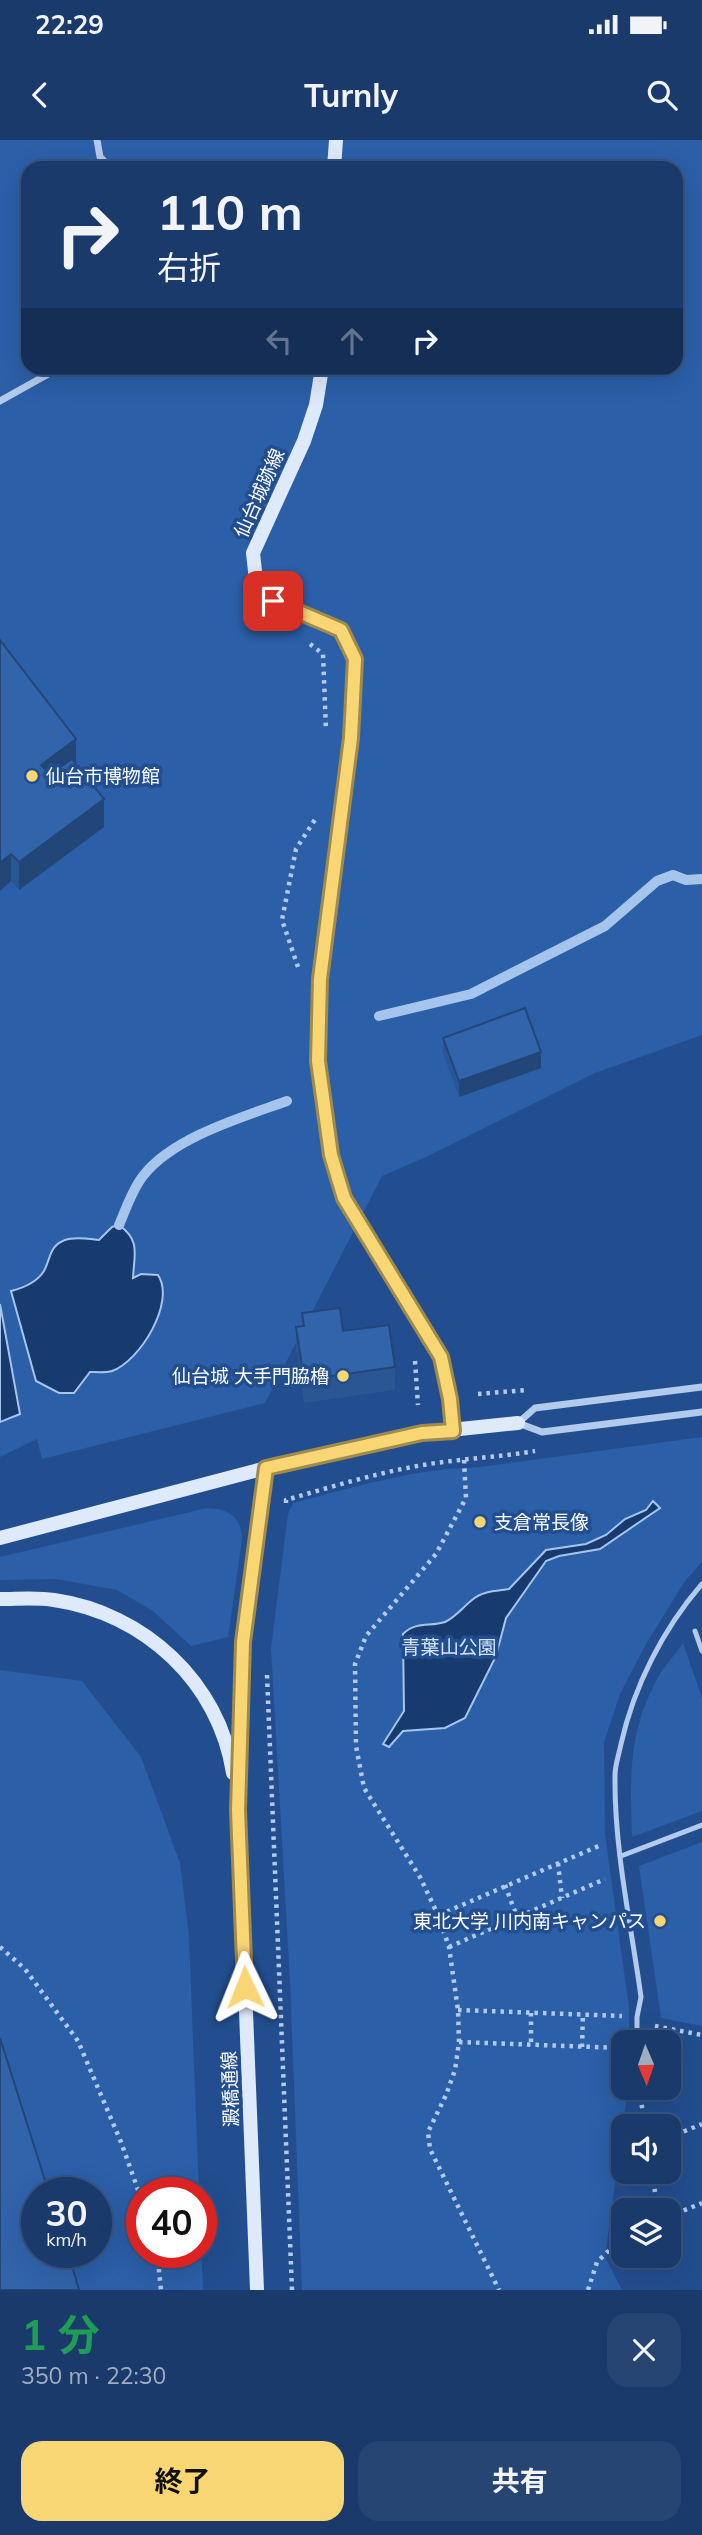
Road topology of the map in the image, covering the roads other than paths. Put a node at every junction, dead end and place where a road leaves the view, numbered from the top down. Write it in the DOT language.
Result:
graph roads {
  1 [pos="97,140"];
  2 [pos="336,140"];
  3 [pos="104,161"];
  4 [pos="334,161"];
  5 [pos="46,375"];
  6 [pos="321,375"];
  7 [pos="0,401"];
  8 [pos="702,1387"];
  9 [pos="702,1412"];
  10 [pos="518,1423"];
  11 [pos="453,1431"];
  12 [pos="266,1468"];
  13 [pos="0,1538"];
  14 [pos="702,1584"];
  15 [pos="0,1599"];
  16 [pos="695,1631"];
  17 [pos="702,1651"];
  18 [pos="238,1810"];
  19 [pos="702,1825"];
  20 [pos="621,1856"];
  21 [pos="637,2030"];
  22 [pos="257,2290"];
  1 -- 3 [label="street"];
  2 -- 4 [label="street"];
  5 -- 7 [label="street"];
  6 -- 11 [label="street, 仙台城跡線"];
  8 -- 10 [label="street"];
  9 -- 10 [label="street"];
  10 -- 11 [label="street"];
  11 -- 12 [label="street"];
  12 -- 13 [label="street"];
  12 -- 18 [label="street, 澱橋通線"];
  14 -- 20 [label="lane"];
  15 -- 18 [label="street"];
  16 -- 17 [label="lane"];
  18 -- 22 [label="street, 澱橋通線"];
  19 -- 20 [label="lane"];
  20 -- 21 [label="lane"];
}
